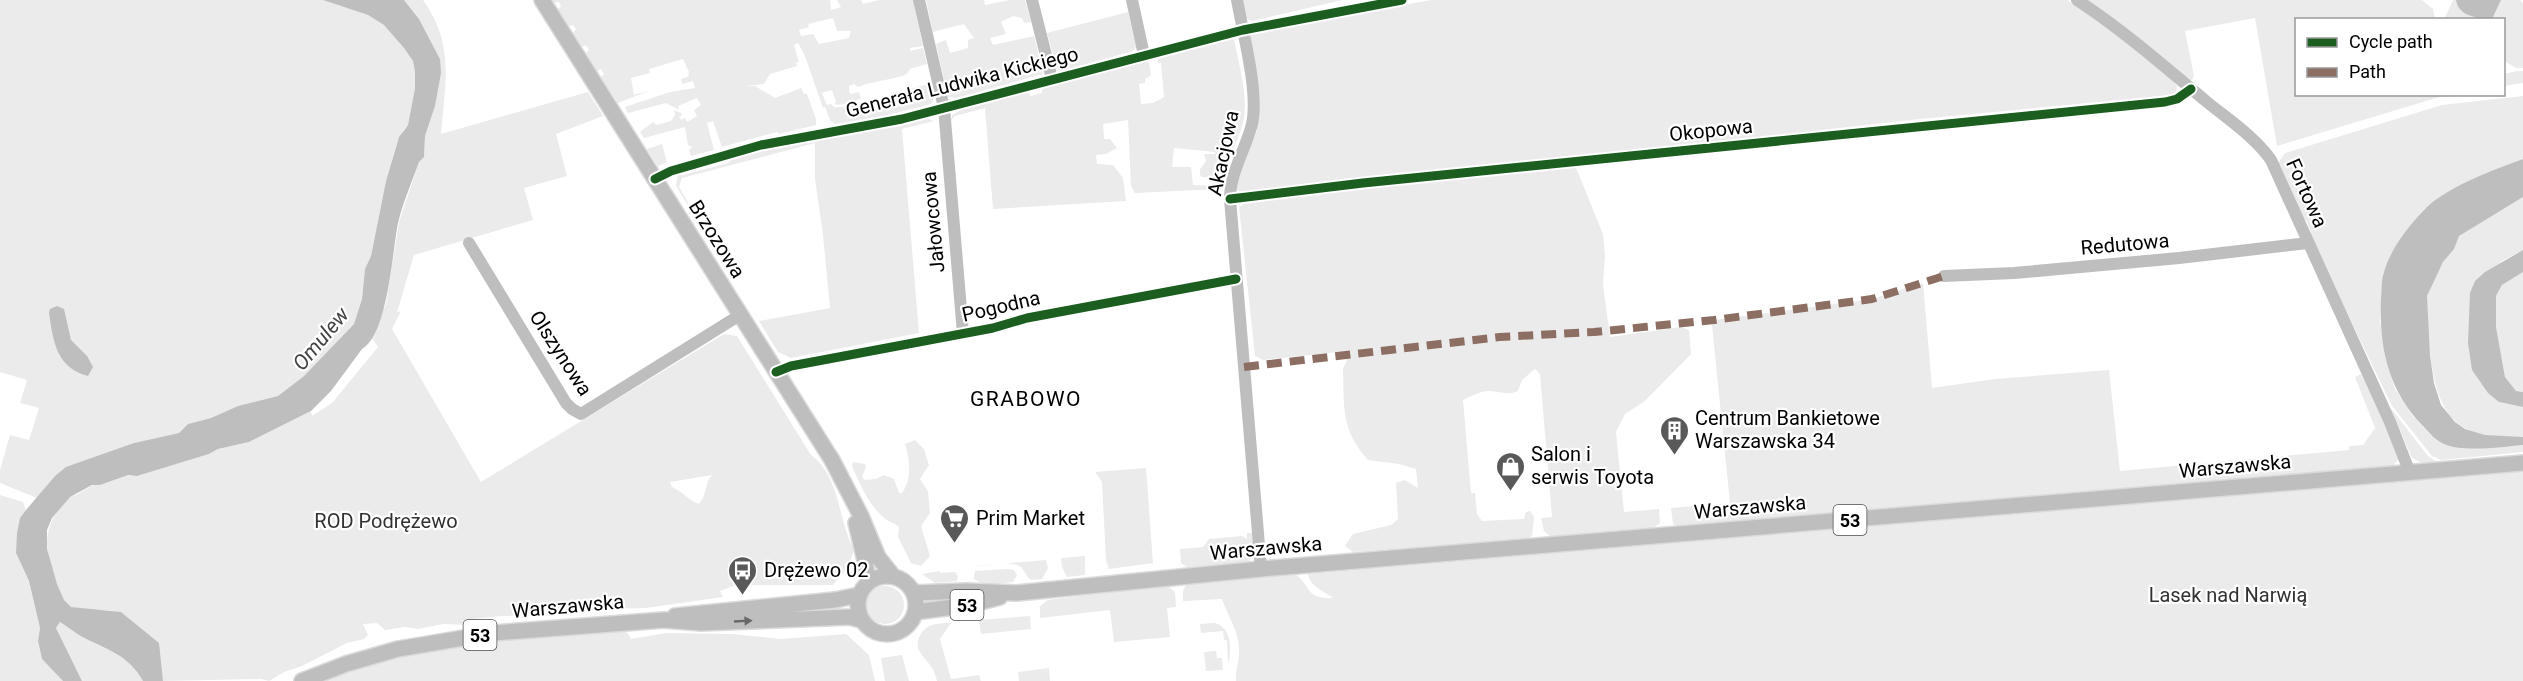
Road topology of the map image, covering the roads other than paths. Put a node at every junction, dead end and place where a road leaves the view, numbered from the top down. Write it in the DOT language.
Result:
graph roads {
  1 [pos="542,0"];
  2 [pos="919,0"];
  3 [pos="1032,0"];
  4 [pos="1132,0"];
  5 [pos="1237,0"];
  6 [pos="1402,0"];
  7 [pos="2077,0"];
  8 [pos="1243,30"];
  9 [pos="1144,55"];
  10 [pos="1052,79"];
  11 [pos="2191,89"];
  12 [pos="944,108"];
  13 [pos="655,179"];
  14 [pos="1230,199"];
  15 [pos="469,243"];
  16 [pos="2308,243"];
  17 [pos="1944,276"];
  18 [pos="1236,279"];
  19 [pos="740,315"];
  20 [pos="963,333"];
  21 [pos="776,372"];
  22 [pos="2523,463"];
  23 [pos="2410,473"];
  24 [pos="854,502"];
  25 [pos="1261,569"];
  26 [pos="893,576"];
  27 [pos="863,589"];
  28 [pos="914,593"];
  29 [pos="1017,593"];
  30 [pos="915,612"];
  31 [pos="664,620"];
  32 [pos="861,620"];
  33 [pos="302,681"];
  1 -- 13 [label="main road, Brzozowa"];
  2 -- 12 [label="street, Jałowcowa"];
  3 -- 10 [label="street"];
  4 -- 9 [label="street"];
  5 -- 8 [label="street, Akacjowa"];
  6 -- 8 [label="street, Generała Ludwika Kickiego"];
  7 -- 11 [label="street, Fortowa"];
  8 -- 9 [label="street, Generała Ludwika Kickiego"];
  8 -- 14 [label="street, Akacjowa"];
  9 -- 10 [label="street, Generała Ludwika Kickiego"];
  10 -- 12 [label="street, Generała Ludwika Kickiego"];
  11 -- 14 [label="street, Okopowa"];
  11 -- 16 [label="street, Fortowa"];
  12 -- 13 [label="street, Generała Ludwika Kickiego"];
  12 -- 20 [label="street, Jałowcowa"];
  13 -- 19 [label="main road, Brzozowa"];
  14 -- 18 [label="street, Akacjowa"];
  15 -- 19 [label="street, Olszynowa"];
  16 -- 17 [label="street, Redutowa"];
  16 -- 23 [label="street, Fortowa"];
  18 -- 20 [label="street, Pogodna"];
  18 -- 25 [label="street, Akacjowa"];
  19 -- 21 [label="main road, Brzozowa"];
  20 -- 21 [label="street, Pogodna"];
  21 -- 24 [label="main road, Brzozowa"];
  22 -- 23 [label="main road, Warszawska / 53"];
  23 -- 25 [label="main road, Warszawska / 53"];
  24 -- 26 [label="main road, Brzozowa"];
  24 -- 27 [label="main road, Brzozowa"];
  25 -- 29 [label="main road, Warszawska / 53"];
  26 -- 27 [label="main road, 53"];
  26 -- 28 [label="main road"];
  27 -- 31 [label="main road, Warszawska / 53"];
  27 -- 32 [label="main road"];
  28 -- 29 [label="main road, Warszawska / 53"];
  28 -- 30 [label="main road"];
  29 -- 30 [label="main road, Warszawska / 53"];
  30 -- 32 [label="main road, 53"];
  31 -- 32 [label="main road, Warszawska / 53, one-way"];
  31 -- 33 [label="main road, Warszawska / 53"];
}
